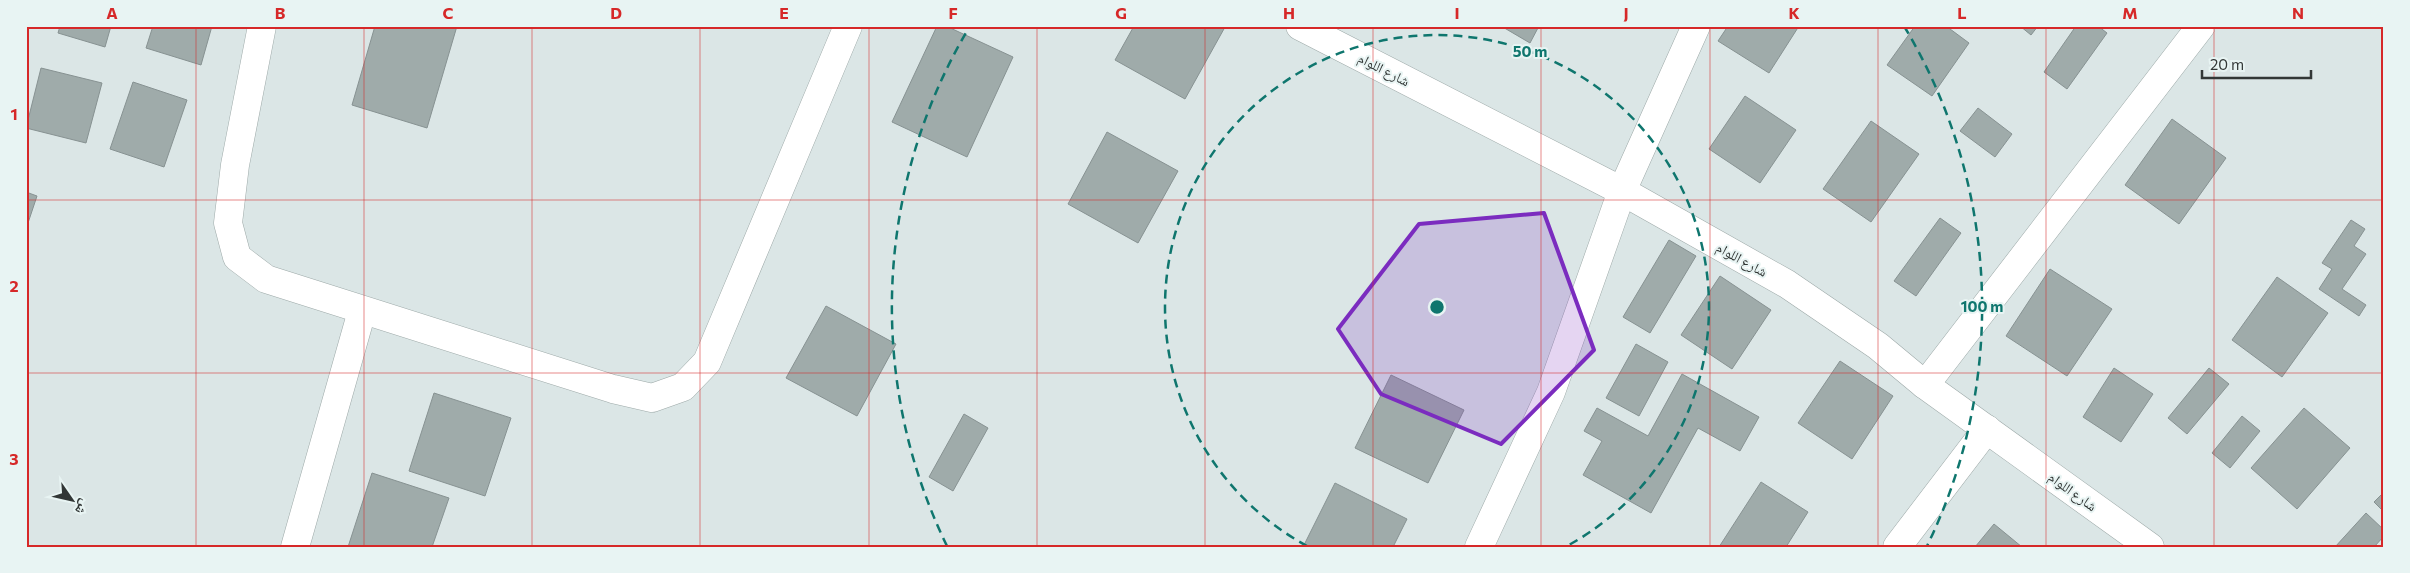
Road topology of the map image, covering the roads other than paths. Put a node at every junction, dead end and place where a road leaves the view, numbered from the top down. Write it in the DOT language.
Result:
graph roads {
  1 [pos="262,26"];
  2 [pos="848,26"];
  3 [pos="1300,26"];
  4 [pos="1696,26"];
  5 [pos="2201,26"];
  6 [pos="1622,191"];
  7 [pos="362,311"];
  8 [pos="1925,385"];
  9 [pos="1987,430"];
  10 [pos="295,547"];
  11 [pos="1479,547"];
  12 [pos="1897,547"];
  13 [pos="2150,547"];
  1 -- 7 [label="street"];
  2 -- 7 [label="street"];
  3 -- 6 [label="street, شارع اللوام"];
  4 -- 6 [label="street"];
  5 -- 8 [label="street"];
  6 -- 8 [label="street, شارع اللوام"];
  6 -- 11 [label="street"];
  7 -- 10 [label="street"];
  8 -- 9 [label="street, شارع اللوام"];
  9 -- 12 [label="street"];
  9 -- 13 [label="street, شارع اللوام"];
}
